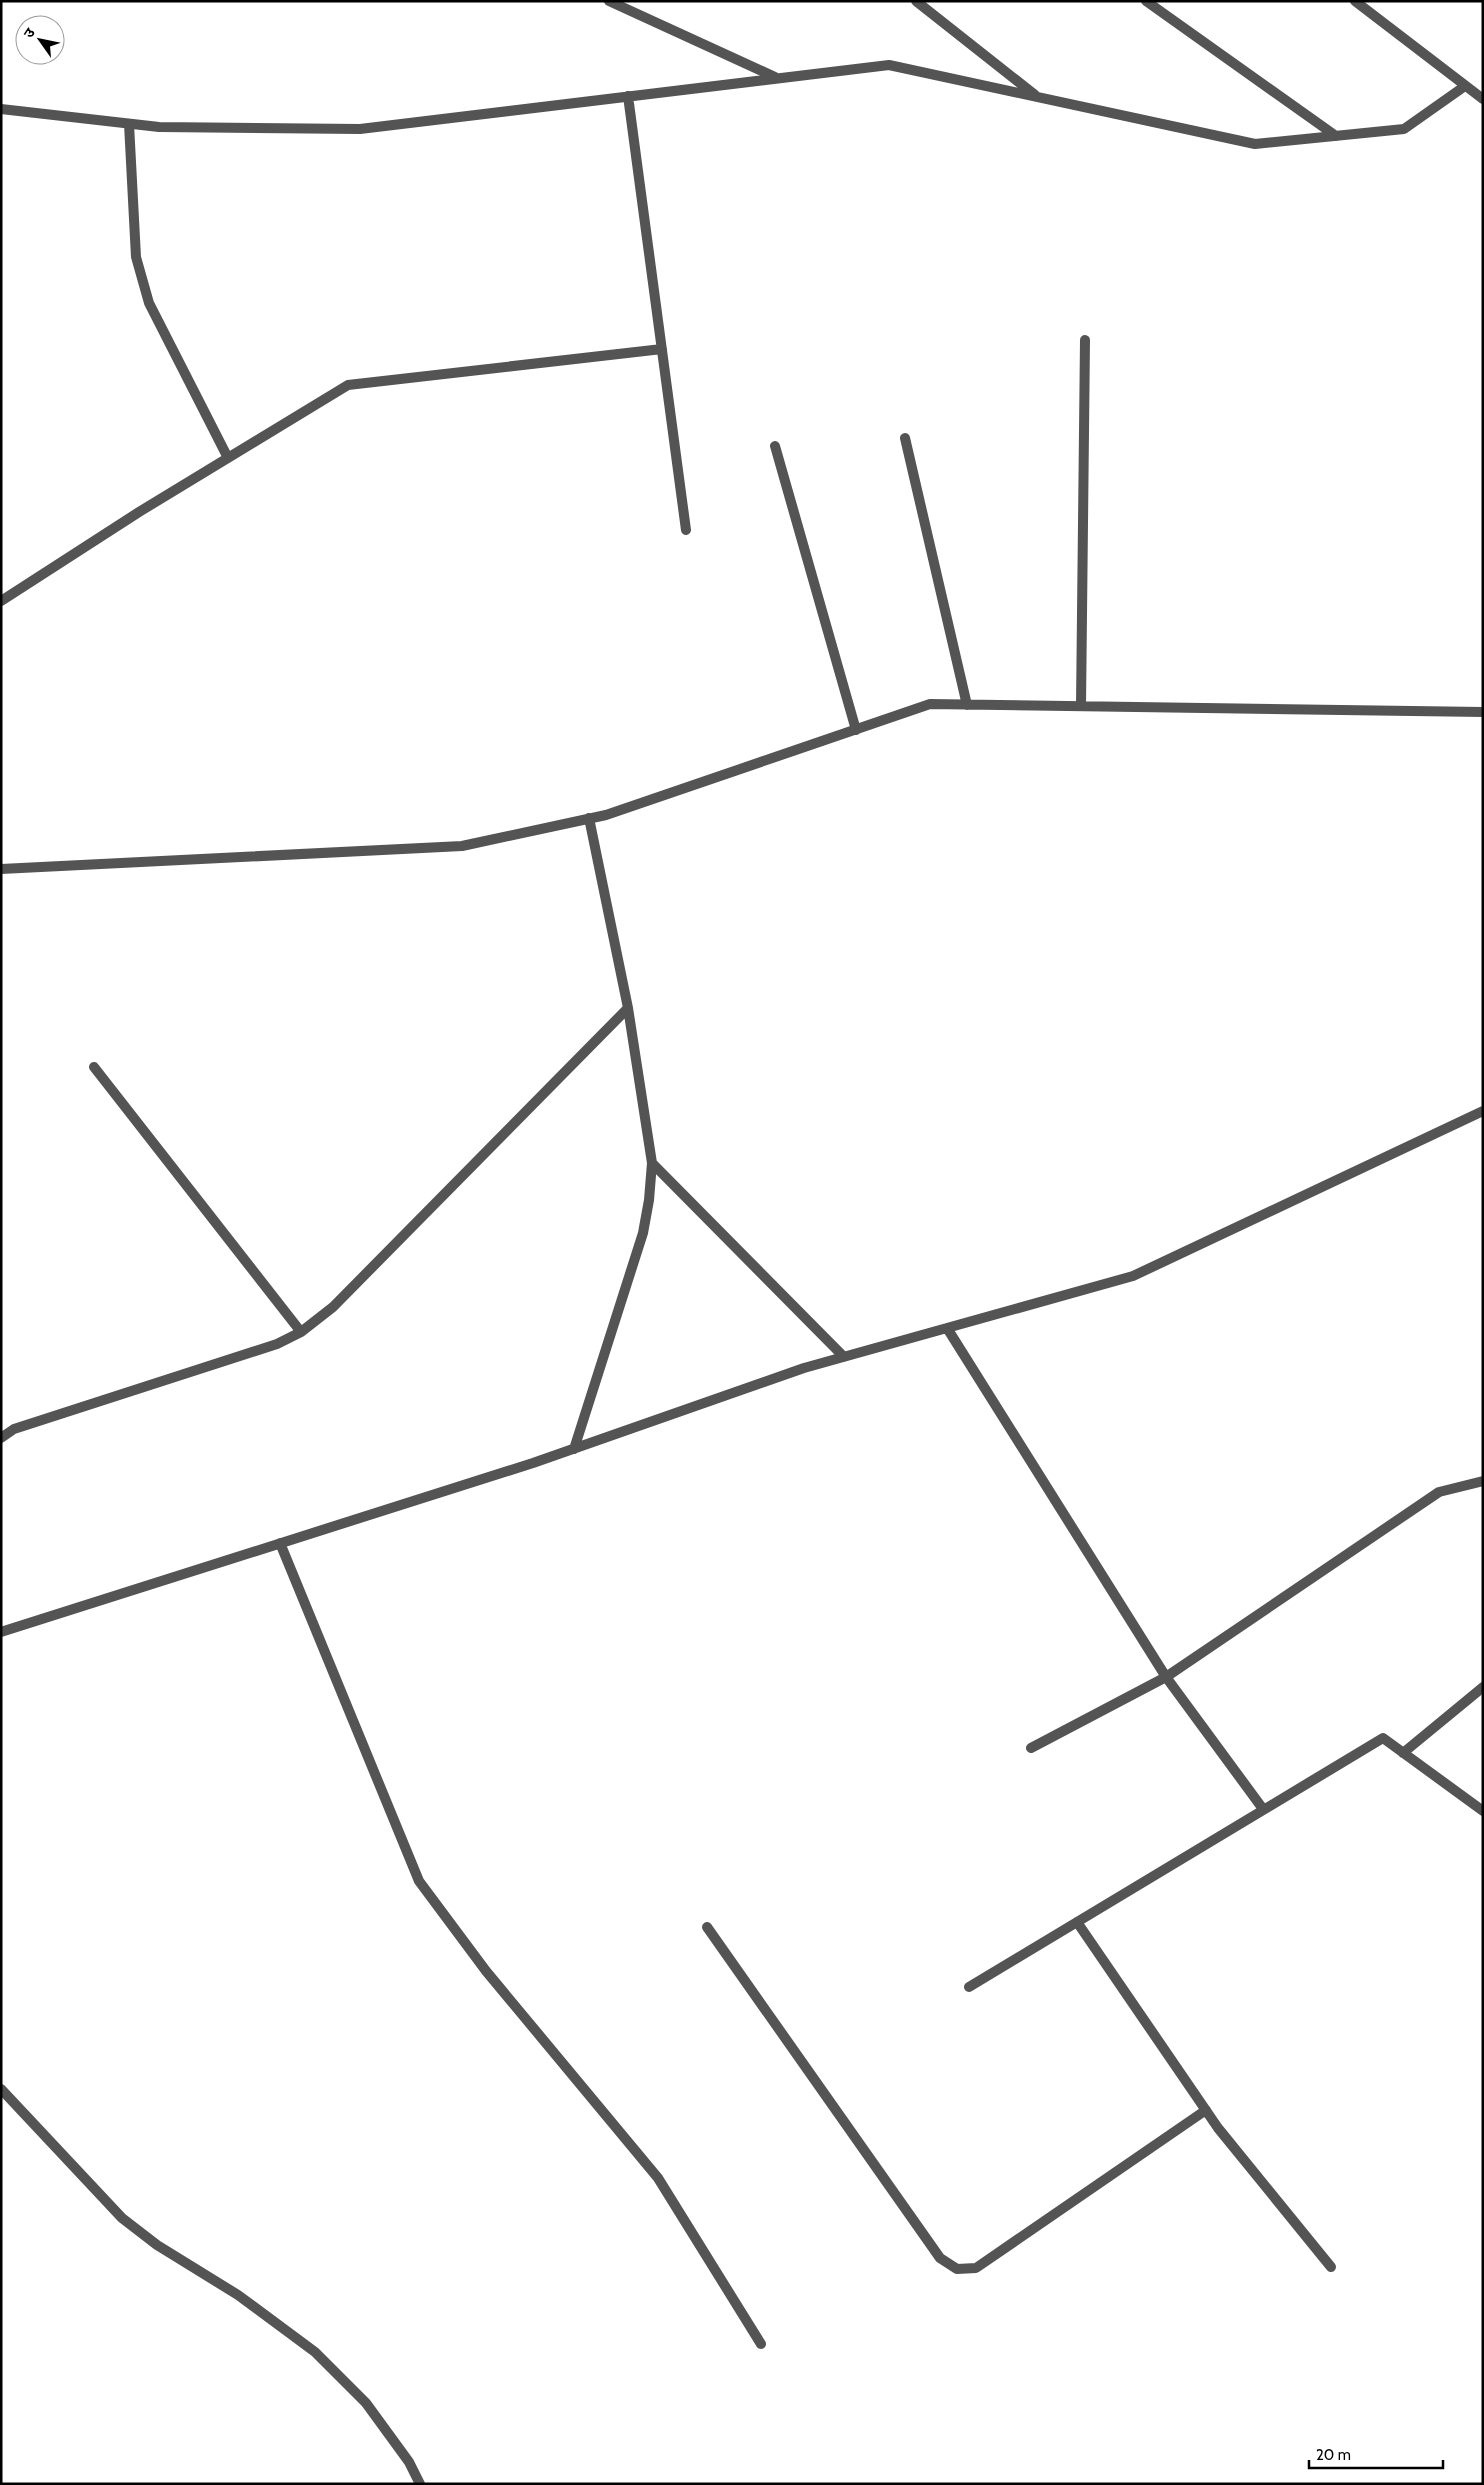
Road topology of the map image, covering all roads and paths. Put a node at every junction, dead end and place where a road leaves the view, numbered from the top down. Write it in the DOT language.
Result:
graph roads {
  1 [pos="609,1"];
  2 [pos="916,1"];
  3 [pos="1146,1"];
  4 [pos="1355,1"];
  5 [pos="776,78"];
  6 [pos="1465,86"];
  7 [pos="628,96"];
  8 [pos="1037,97"];
  9 [pos="1483,99"];
  10 [pos="1,109"];
  11 [pos="129,124"];
  12 [pos="1336,136"];
  13 [pos="1085,340"];
  14 [pos="662,349"];
  15 [pos="905,438"];
  16 [pos="775,446"];
  17 [pos="228,458"];
  18 [pos="686,530"];
  19 [pos="1,600"];
  20 [pos="967,705"];
  21 [pos="1081,706"];
  22 [pos="1483,712"];
  23 [pos="856,730"];
  24 [pos="589,818"];
  25 [pos="1,869"];
  26 [pos="628,1008"];
  27 [pos="94,1067"];
  28 [pos="1483,1111"];
  29 [pos="652,1163"];
  30 [pos="947,1328"];
  31 [pos="301,1332"];
  32 [pos="844,1357"];
  33 [pos="1,1438"];
  34 [pos="574,1449"];
  35 [pos="1483,1481"];
  36 [pos="280,1543"];
  37 [pos="1,1632"];
  38 [pos="1166,1678"];
  39 [pos="1483,1687"];
  40 [pos="1030,1748"];
  41 [pos="1403,1753"];
  42 [pos="1264,1809"];
  43 [pos="1483,1811"];
  44 [pos="1077,1922"];
  45 [pos="707,1927"];
  46 [pos="969,1987"];
  47 [pos="1,2089"];
  48 [pos="1206,2110"];
  49 [pos="1331,2267"];
  50 [pos="761,2344"];
  51 [pos="420,2484"];
  1 -- 5 [label="street"];
  2 -- 8 [label="street"];
  3 -- 12 [label="street"];
  4 -- 6 [label="street"];
  5 -- 7 [label="street"];
  5 -- 8 [label="street"];
  6 -- 9 [label="street"];
  6 -- 12 [label="street"];
  7 -- 11 [label="street"];
  7 -- 14 [label="street"];
  8 -- 12 [label="street"];
  10 -- 11 [label="street"];
  11 -- 17 [label="street"];
  13 -- 21 [label="street"];
  14 -- 17 [label="street"];
  14 -- 18 [label="street"];
  15 -- 20 [label="street"];
  16 -- 23 [label="street"];
  17 -- 19 [label="street"];
  20 -- 21 [label="street"];
  20 -- 23 [label="street"];
  21 -- 22 [label="street"];
  23 -- 24 [label="street"];
  24 -- 25 [label="street"];
  24 -- 26 [label="street"];
  26 -- 29 [label="street"];
  26 -- 31 [label="street"];
  27 -- 31 [label="street"];
  28 -- 30 [label="street"];
  29 -- 32 [label="street"];
  29 -- 34 [label="street"];
  30 -- 32 [label="street"];
  30 -- 38 [label="street"];
  31 -- 33 [label="street"];
  32 -- 34 [label="street"];
  34 -- 36 [label="street"];
  35 -- 38 [label="street"];
  36 -- 37 [label="street"];
  36 -- 50 [label="street"];
  38 -- 40 [label="street"];
  38 -- 42 [label="street"];
  39 -- 41 [label="street"];
  41 -- 42 [label="street"];
  41 -- 43 [label="street"];
  42 -- 44 [label="street"];
  44 -- 46 [label="street"];
  44 -- 48 [label="street"];
  45 -- 48 [label="street"];
  47 -- 51 [label="street"];
  48 -- 49 [label="street"];
}
